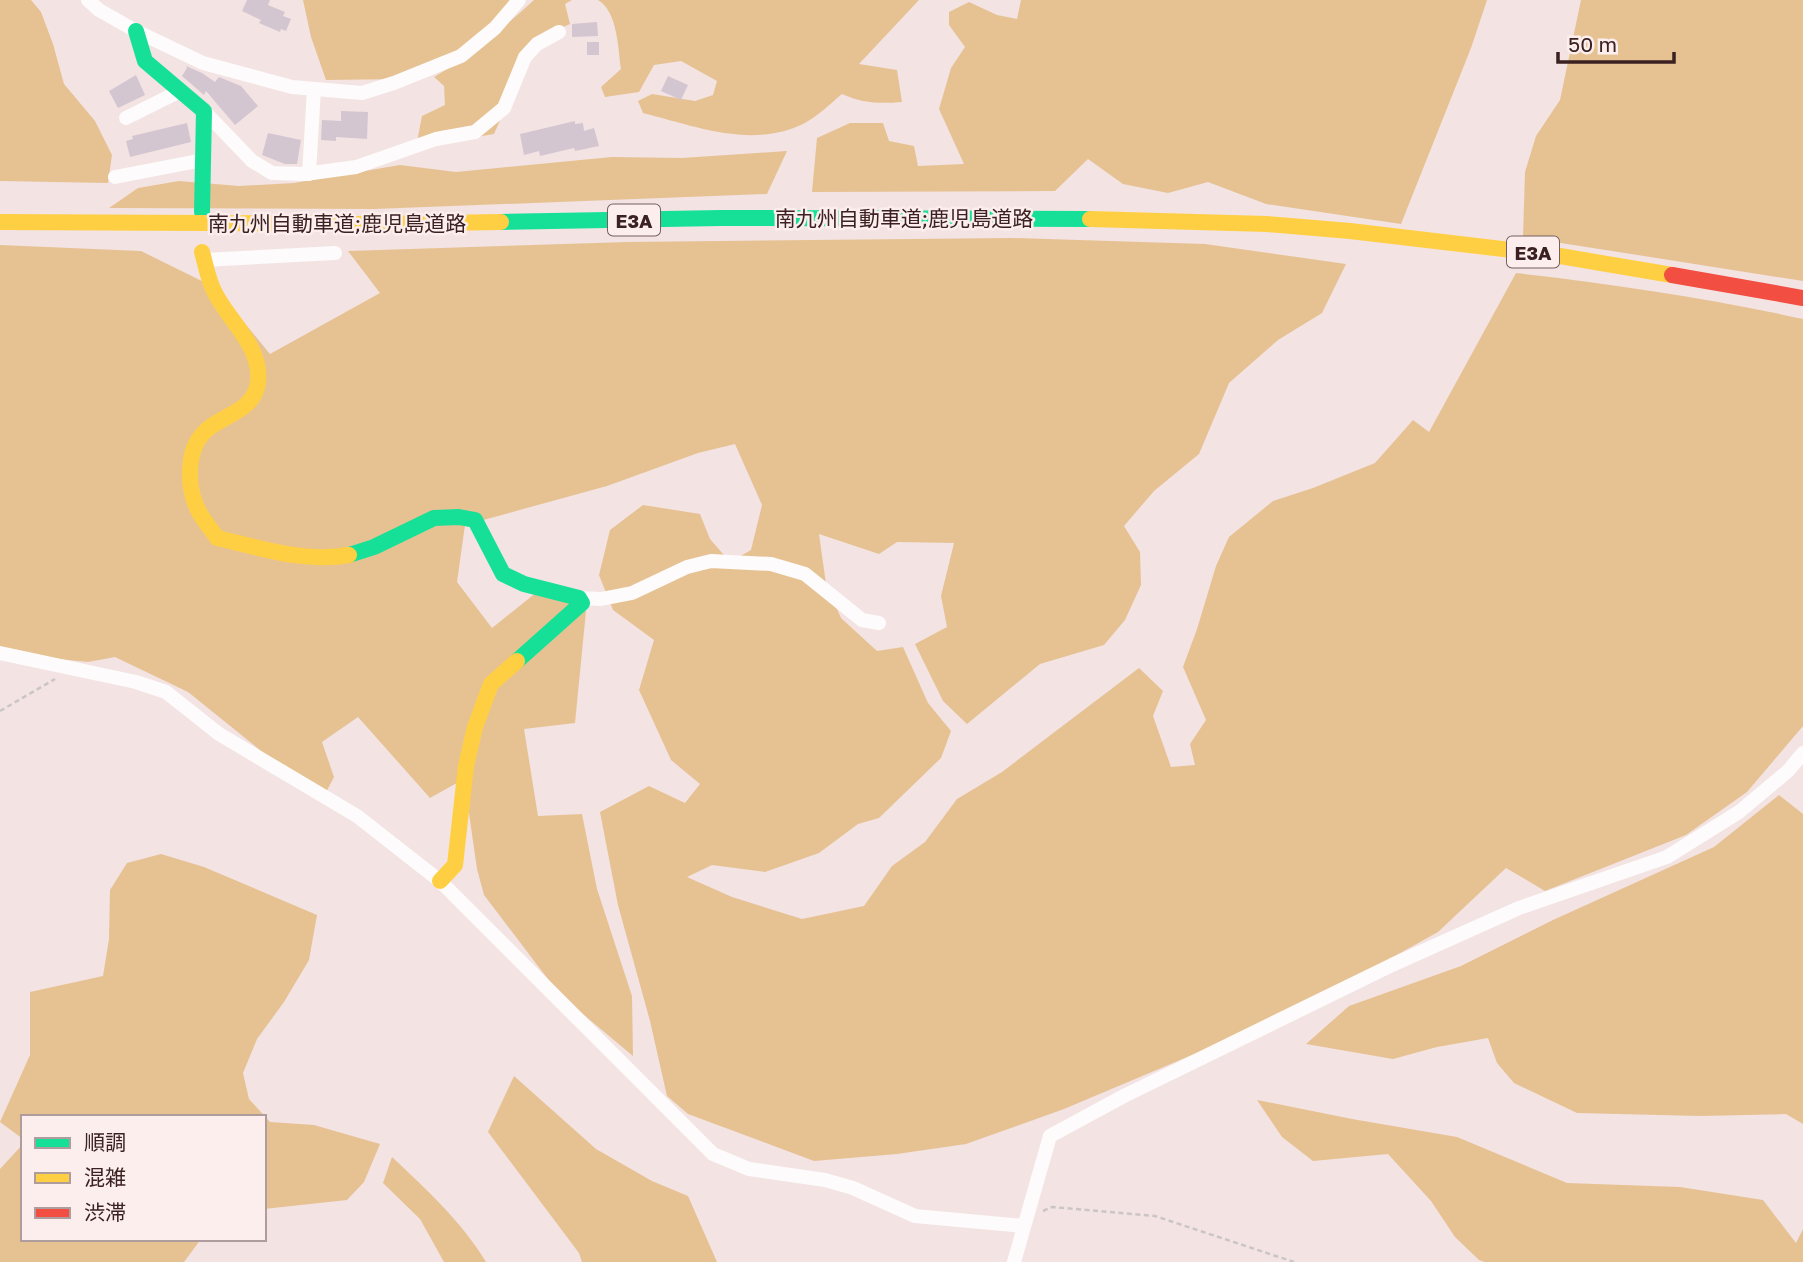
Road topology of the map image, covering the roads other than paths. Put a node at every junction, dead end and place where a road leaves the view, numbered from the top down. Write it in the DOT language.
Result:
graph roads {
  1 [pos="88,0"];
  2 [pos="519,0"];
  3 [pos="136,31"];
  4 [pos="559,32"];
  5 [pos="314,89"];
  6 [pos="180,91"];
  7 [pos="204,111"];
  8 [pos="126,118"];
  9 [pos="204,160"];
  10 [pos="309,174"];
  11 [pos="115,177"];
  12 [pos="202,212"];
  13 [pos="0,222"];
  14 [pos="335,253"];
  15 [pos="203,256"];
  16 [pos="1799,297"];
  17 [pos="579,598"];
  18 [pos="879,623"];
  19 [pos="0,653"];
  20 [pos="1803,753"];
  21 [pos="440,881"];
  22 [pos="1024,1224"];
  23 [pos="1014,1262"];
  1 -- 3 [label="street"];
  2 -- 5 [label="street"];
  3 -- 5 [label="street"];
  3 -- 6 [label="main road"];
  4 -- 10 [label="street"];
  5 -- 10 [label="street"];
  6 -- 7 [label="main road"];
  6 -- 8 [label="street"];
  7 -- 9 [label="main road"];
  7 -- 10 [label="street"];
  9 -- 11 [label="street"];
  9 -- 12 [label="main road"];
  13 -- 16 [label="main road, 南九州自動車道;鹿児島道路 / E3A"];
  14 -- 15 [label="street"];
  15 -- 17 [label="main road"];
  17 -- 18 [label="street"];
  17 -- 21 [label="main road"];
  19 -- 21 [label="street"];
  20 -- 22 [label="street"];
  21 -- 22 [label="street"];
  22 -- 23 [label="street"];
}
